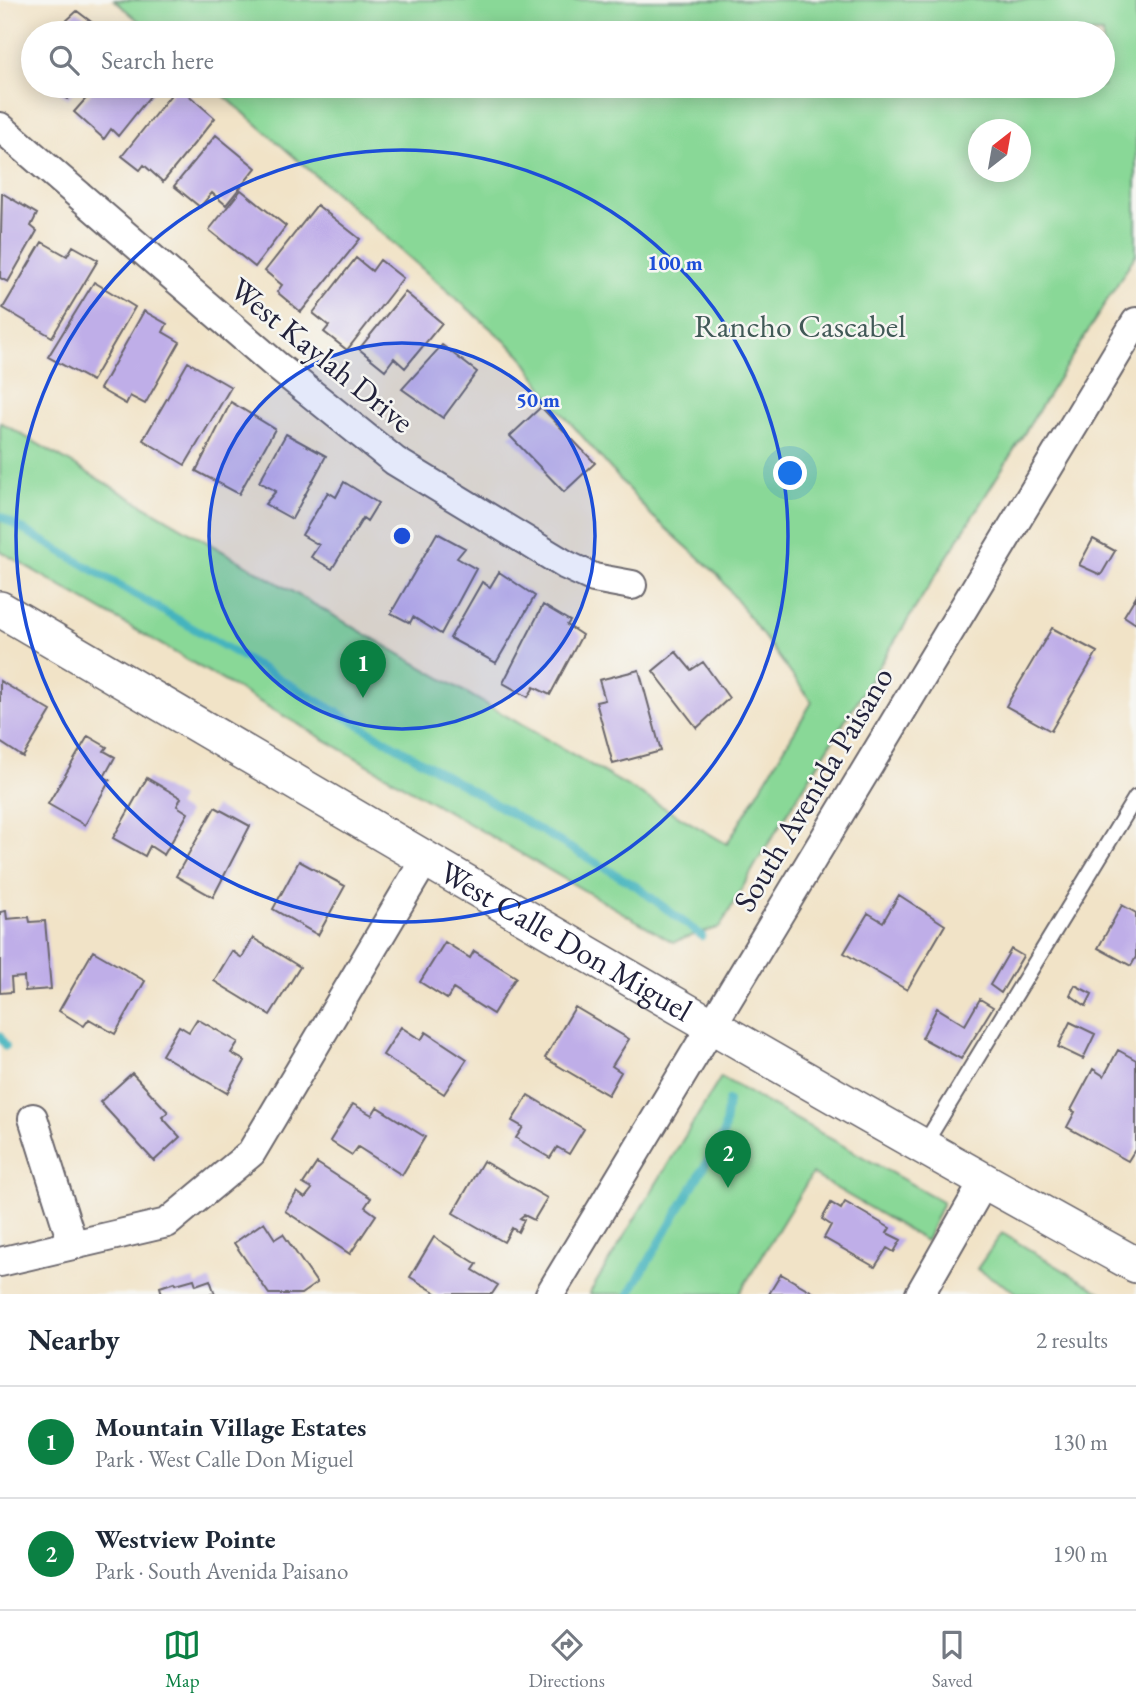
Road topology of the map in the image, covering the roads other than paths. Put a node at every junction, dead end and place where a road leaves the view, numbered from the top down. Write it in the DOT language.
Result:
graph roads {
  1 [pos="0,127"];
  2 [pos="1136,322"];
  3 [pos="632,585"];
  4 [pos="0,609"];
  5 [pos="1136,797"];
  6 [pos="426,858"];
  7 [pos="711,1025"];
  8 [pos="33,1118"];
  9 [pos="924,1145"];
  10 [pos="984,1182"];
  11 [pos="73,1245"];
  12 [pos="0,1262"];
  13 [pos="1136,1265"];
  14 [pos="550,1294"];
  15 [pos="920,1294"];
  1 -- 3 [label="street, West Kaylah Drive"];
  2 -- 7 [label="street, South Avenida Paisano"];
  4 -- 6 [label="street, West Calle Don Miguel"];
  5 -- 9 [label="lane"];
  6 -- 7 [label="street, West Calle Don Miguel"];
  6 -- 11 [label="street"];
  7 -- 9 [label="street, West Calle Don Miguel"];
  7 -- 14 [label="street, South Avenida Paisano"];
  8 -- 11 [label="street"];
  9 -- 10 [label="street, West Calle Don Miguel"];
  10 -- 13 [label="street, West Calle Don Miguel"];
  10 -- 15 [label="street"];
  11 -- 12 [label="street"];
}
